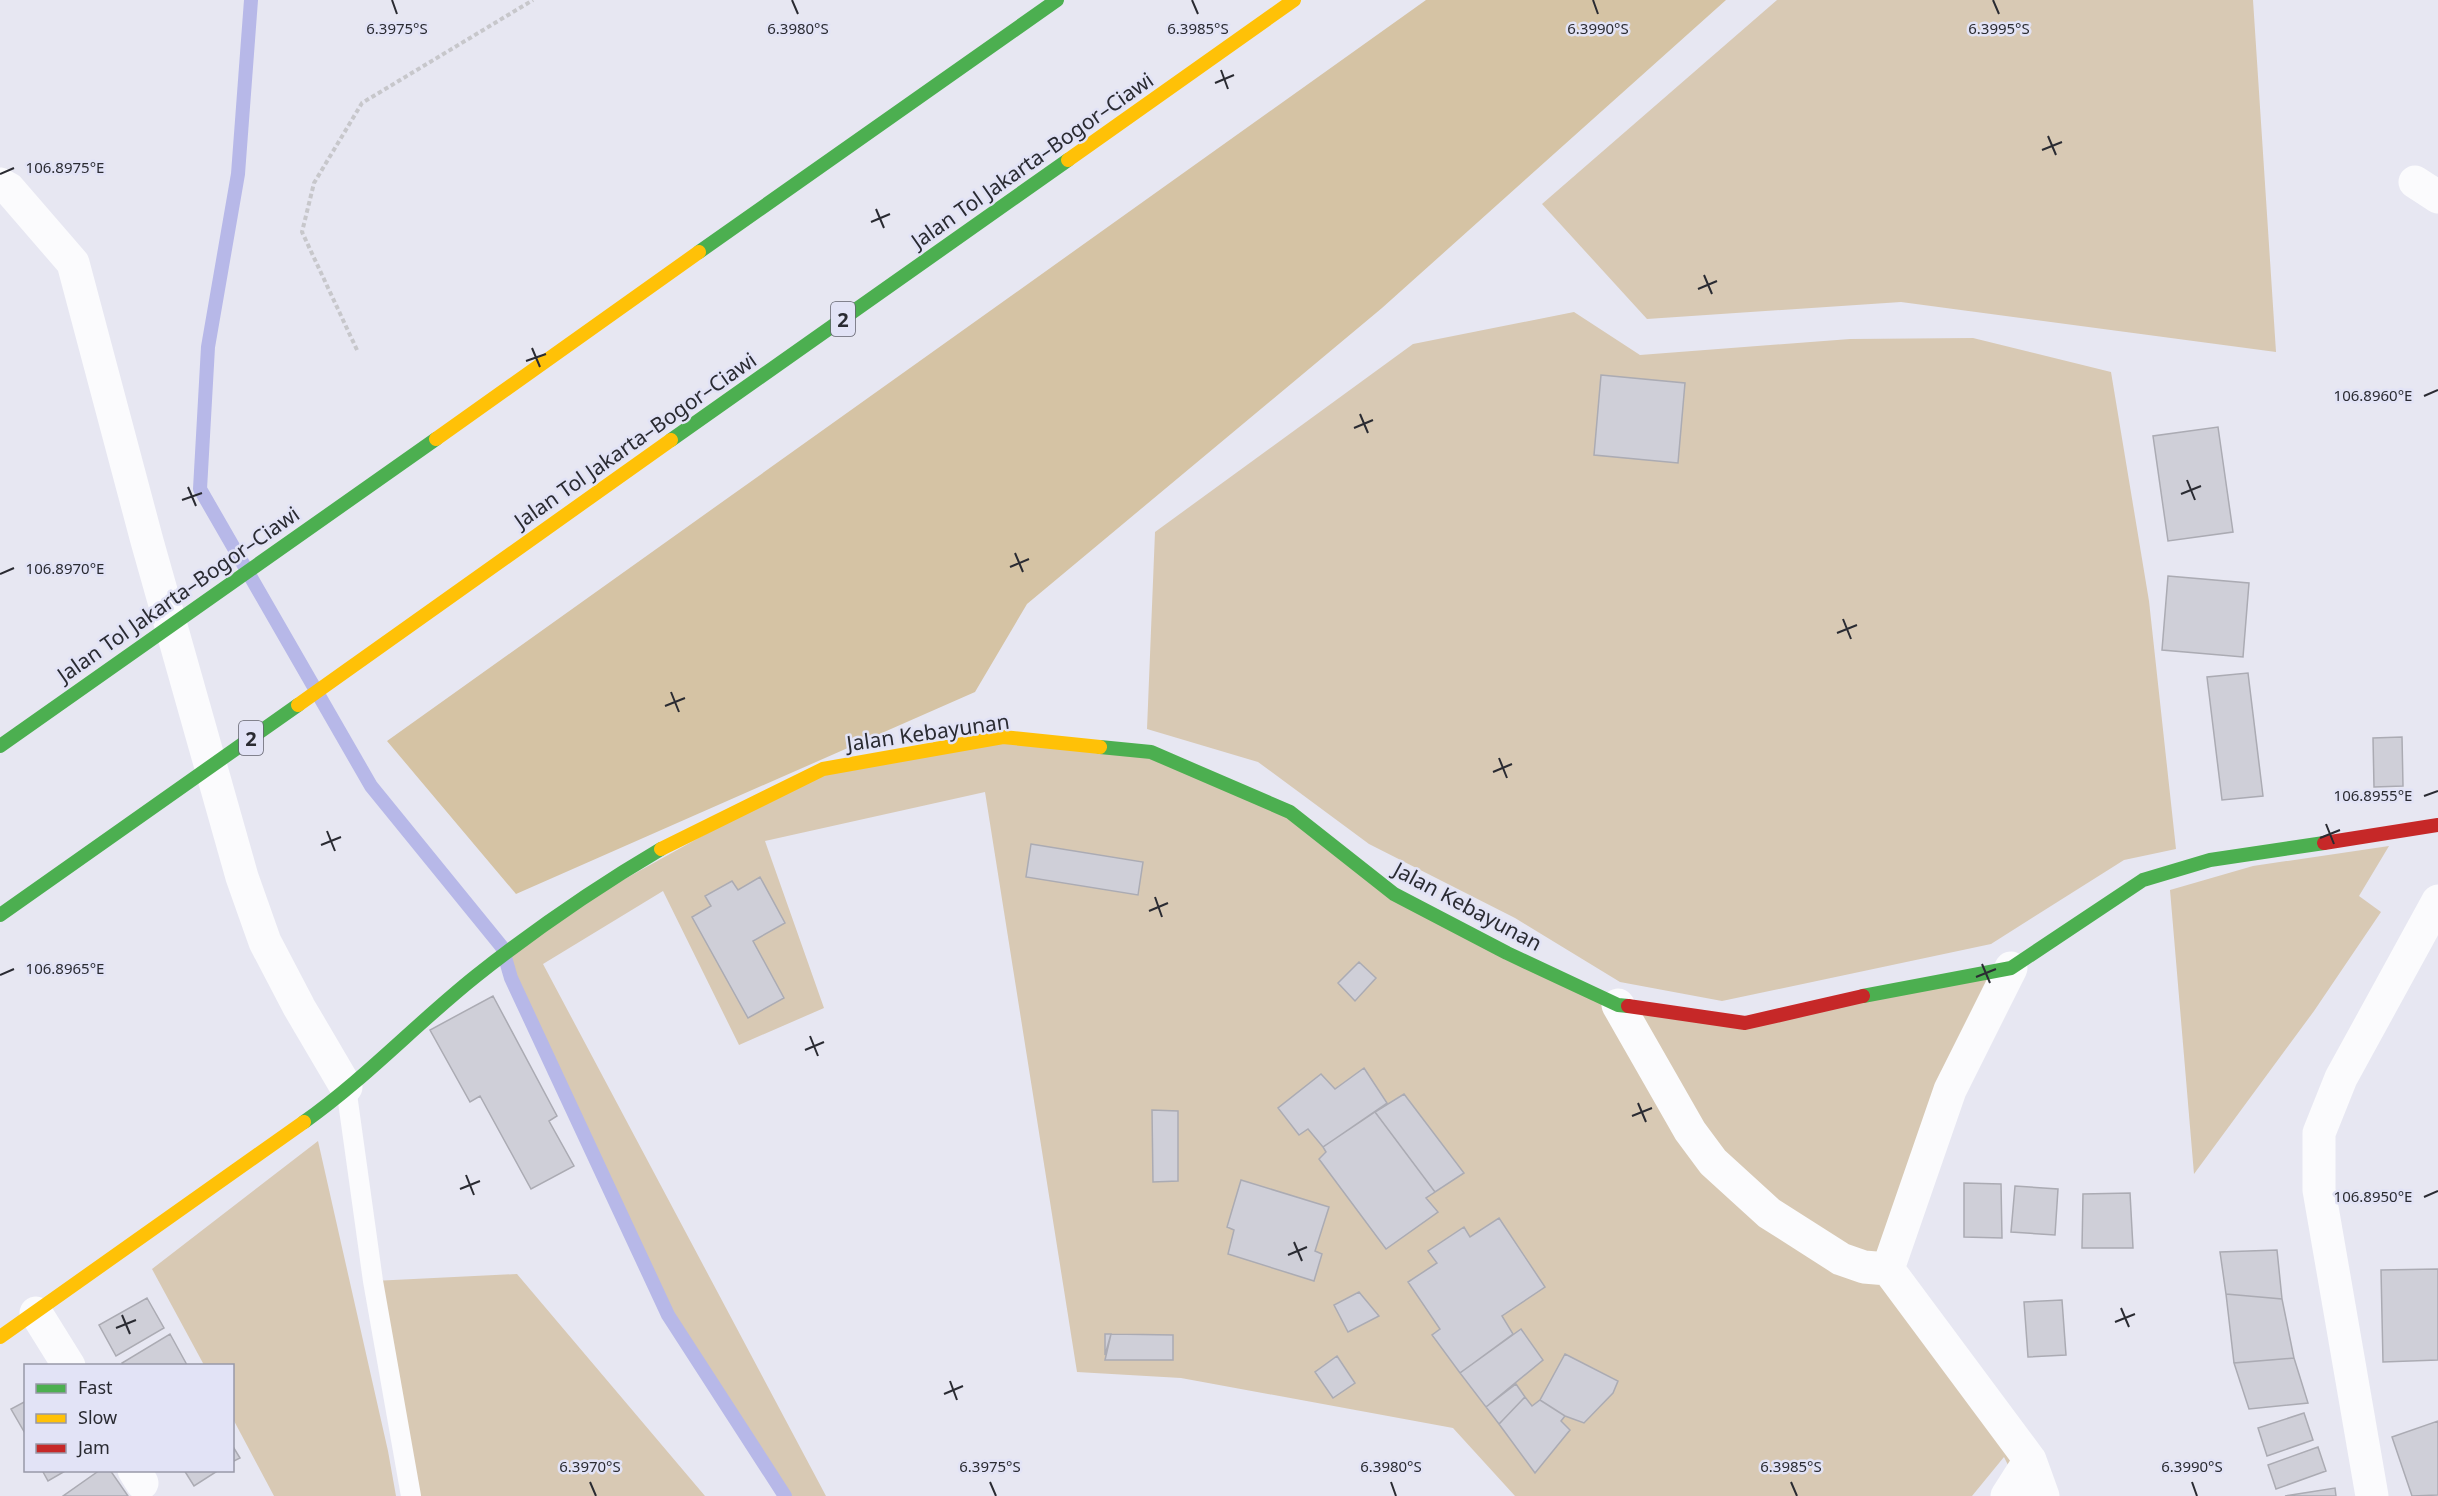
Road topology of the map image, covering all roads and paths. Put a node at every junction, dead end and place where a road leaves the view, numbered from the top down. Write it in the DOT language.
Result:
graph roads {
  1 [pos="533,0"];
  2 [pos="1057,0"];
  3 [pos="1294,0"];
  4 [pos="0,184"];
  5 [pos="357,350"];
  6 [pos="0,746"];
  7 [pos="2433,821"];
  8 [pos="2438,901"];
  9 [pos="0,915"];
  10 [pos="2011,968"];
  11 [pos="1618,1005"];
  12 [pos="346,1087"];
  13 [pos="1888,1269"];
  14 [pos="36,1313"];
  15 [pos="0,1337"];
  16 [pos="68,1364"];
  17 [pos="2030,1460"];
  18 [pos="411,1496"];
  19 [pos="2007,1496"];
  20 [pos="2043,1496"];
  21 [pos="2372,1496"];
  1 -- 5 [label="path"];
  2 -- 6 [label="main road, Jalan Tol Jakarta–Bogor–Ciawi"];
  3 -- 9 [label="main road, Jalan Tol Jakarta–Bogor–Ciawi / 2"];
  4 -- 12 [label="street"];
  7 -- 10 [label="main road"];
  8 -- 21 [label="street"];
  10 -- 11 [label="main road, Jalan Kebayunan"];
  10 -- 13 [label="street"];
  11 -- 12 [label="main road, Jalan Kebayunan"];
  11 -- 13 [label="street"];
  12 -- 14 [label="main road, Jalan Kebayunan"];
  12 -- 18 [label="lane"];
  13 -- 17 [label="street"];
  14 -- 15 [label="main road, Jalan Kebayunan"];
  14 -- 16 [label="street"];
  17 -- 19 [label="street"];
  17 -- 20 [label="street"];
}
